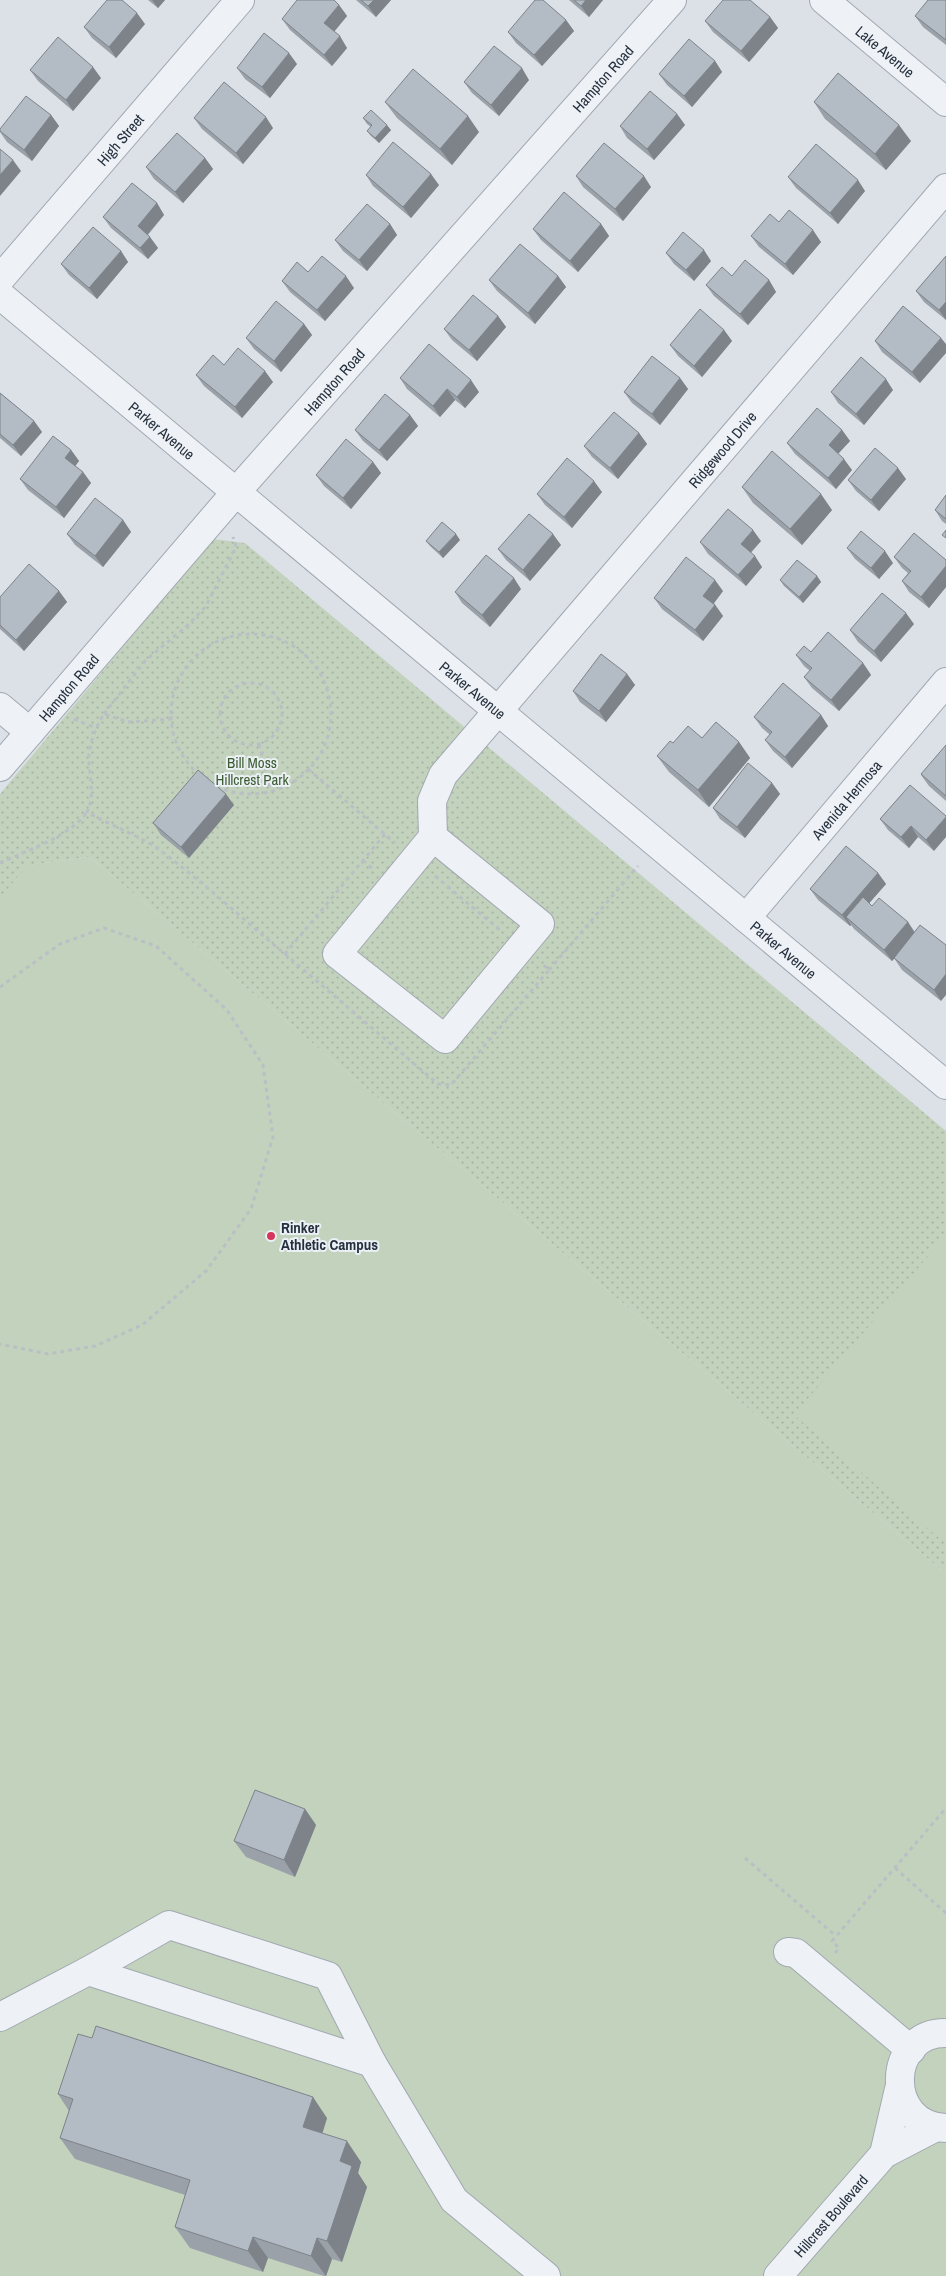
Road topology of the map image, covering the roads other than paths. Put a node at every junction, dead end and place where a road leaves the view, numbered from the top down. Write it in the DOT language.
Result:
graph roads {
  1 [pos="240,0"];
  2 [pos="672,0"];
  3 [pos="842,6"];
  4 [pos="946,102"];
  5 [pos="946,188"];
  6 [pos="0,279"];
  7 [pos="0,295"];
  8 [pos="236,492"];
  9 [pos="946,682"];
  10 [pos="0,707"];
  11 [pos="496,711"];
  12 [pos="30,732"];
  13 [pos="0,767"];
  14 [pos="434,838"];
  15 [pos="746,918"];
  16 [pos="946,1085"];
  17 [pos="788,1952"];
  18 [pos="88,1971"];
  19 [pos="0,2017"];
  20 [pos="946,2034"];
  21 [pos="911,2050"];
  22 [pos="372,2063"];
  23 [pos="899,2089"];
  24 [pos="941,2128"];
  25 [pos="884,2154"];
  26 [pos="546,2276"];
  27 [pos="778,2276"];
  1 -- 6 [label="street, High Street"];
  2 -- 8 [label="street, Hampton Road"];
  3 -- 4 [label="street, Lake Avenue"];
  5 -- 11 [label="street, Ridgewood Drive"];
  7 -- 8 [label="street, Parker Avenue"];
  8 -- 11 [label="street, Parker Avenue"];
  8 -- 12 [label="street, Hampton Road"];
  9 -- 15 [label="street, Avenida Hermosa"];
  10 -- 12 [label="street"];
  11 -- 14 [label="street, Ridgewood Drive"];
  11 -- 15 [label="street, Parker Avenue"];
  12 -- 13 [label="street, Hampton Road"];
  14 -- 14 [label="street"];
  15 -- 16 [label="street, Parker Avenue"];
  17 -- 21 [label="street"];
  18 -- 19 [label="street"];
  18 -- 22 [label="street"];
  18 -- 22 [label="street"];
  20 -- 21 [label="street, Hillcrest Boulevard"];
  21 -- 23 [label="street, Hillcrest Boulevard"];
  22 -- 26 [label="street"];
  23 -- 24 [label="street, Hillcrest Boulevard"];
  23 -- 25 [label="street, Hillcrest Boulevard"];
  24 -- 25 [label="street, Hillcrest Boulevard"];
  25 -- 27 [label="street, Hillcrest Boulevard"];
}
